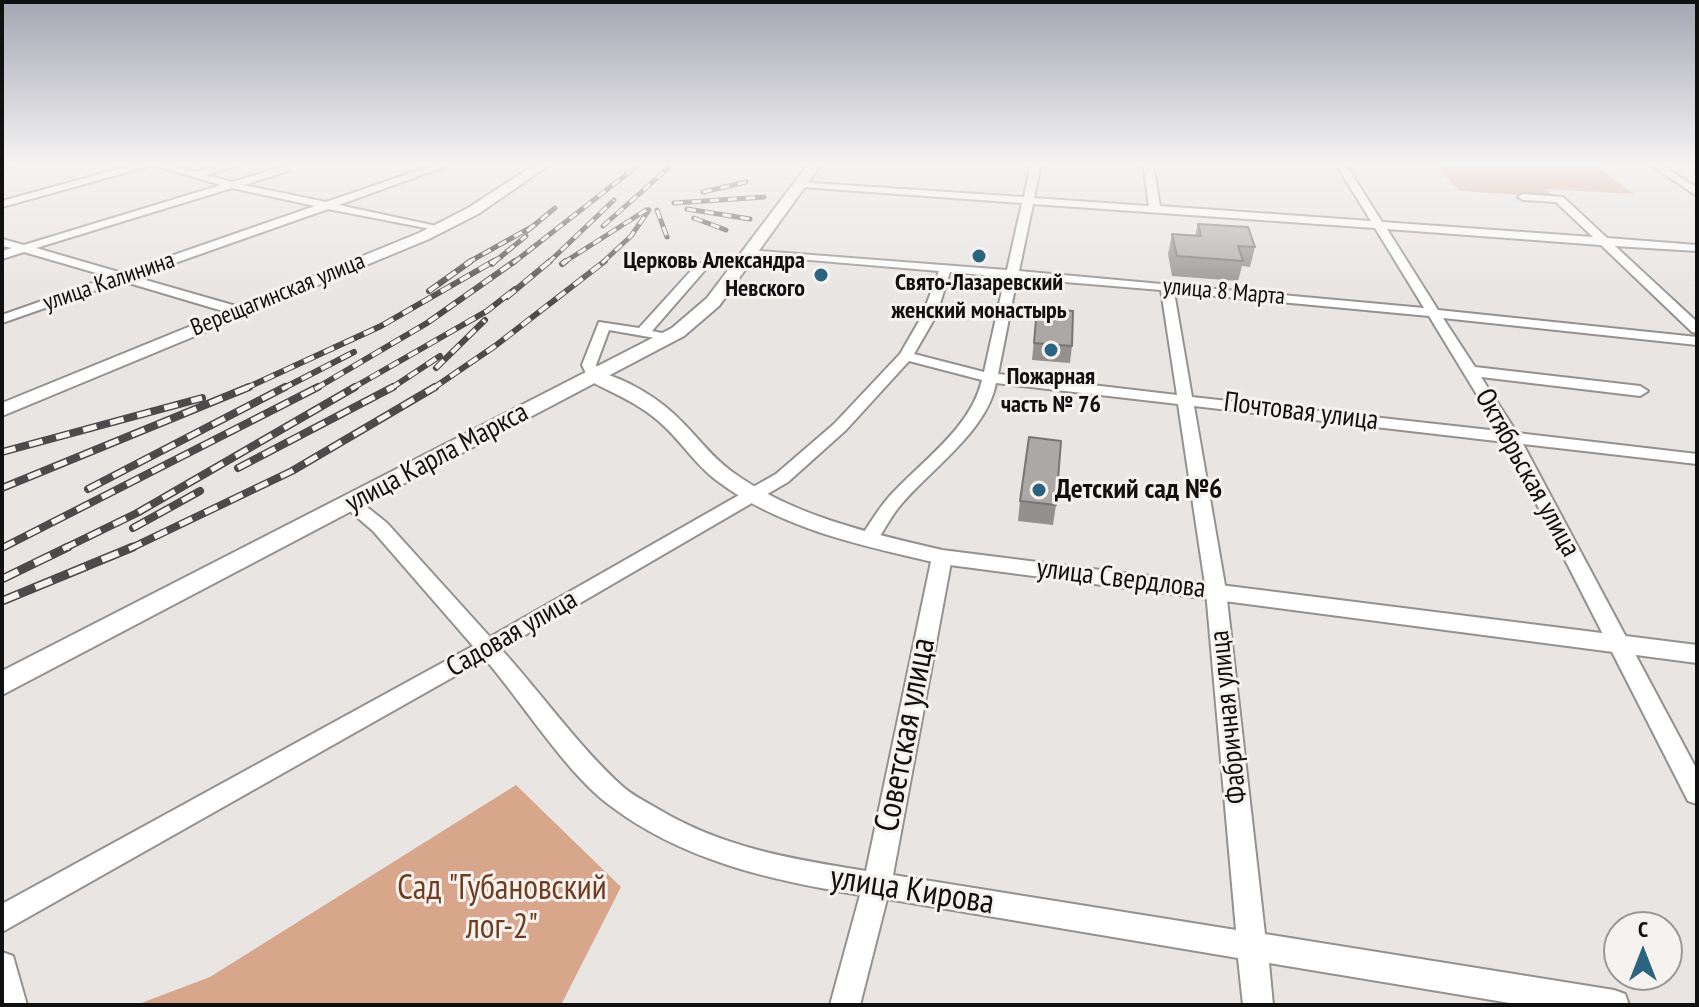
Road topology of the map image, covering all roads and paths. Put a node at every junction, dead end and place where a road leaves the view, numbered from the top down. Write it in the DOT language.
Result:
graph roads {
  1 [pos="150,210"];
  2 [pos="318,210"];
  3 [pos="342,210"];
  4 [pos="475,210"];
  5 [pos="782,210"];
  6 [pos="1027,210"];
  7 [pos="1155,210"];
  8 [pos="1368,210"];
  9 [pos="1571,210"];
  10 [pos="1376,224"];
  11 [pos="437,229"];
  12 [pos="1602,240"];
  13 [pos="2,242"];
  14 [pos="1697,248"];
  15 [pos="24,249"];
  16 [pos="751,252"];
  17 [pos="2,255"];
  18 [pos="701,267"];
  19 [pos="946,268"];
  20 [pos="1014,275"];
  21 [pos="121,277"];
  22 [pos="1167,287"];
  23 [pos="238,311"];
  24 [pos="1435,314"];
  25 [pos="2,319"];
  26 [pos="1697,329"];
  27 [pos="643,332"];
  28 [pos="667,338"];
  29 [pos="1697,341"];
  30 [pos="906,356"];
  31 [pos="1471,371"];
  32 [pos="594,376"];
  33 [pos="990,378"];
  34 [pos="1640,391"];
  35 [pos="1183,398"];
  36 [pos="2,410"];
  37 [pos="1511,437"];
  38 [pos="1697,459"];
  39 [pos="754,496"];
  40 [pos="351,503"];
  41 [pos="868,540"];
  42 [pos="942,557"];
  43 [pos="1216,591"];
  44 [pos="1620,645"];
  45 [pos="487,648"];
  46 [pos="1697,654"];
  47 [pos="2,684"];
  48 [pos="1697,794"];
  49 [pos="877,885"];
  50 [pos="2,919"];
  51 [pos="1250,948"];
  52 [pos="2,966"];
  53 [pos="12,1005"];
  54 [pos="845,1005"];
  55 [pos="1258,1005"];
  56 [pos="1614,1005"];
  1 -- 15 [label="street"];
  2 -- 21 [label="street, улица Калинина"];
  3 -- 11 [label="street"];
  4 -- 11 [label="main road, Верещагинская улица"];
  5 -- 16 [label="main road, улица Карла Маркса"];
  6 -- 20 [label="street"];
  7 -- 10 [label="street"];
  8 -- 10 [label="street, Октябрьская улица"];
  9 -- 12 [label="street"];
  10 -- 12 [label="street"];
  10 -- 24 [label="street, Октябрьская улица"];
  11 -- 23 [label="main road, Верещагинская улица"];
  12 -- 14 [label="street"];
  12 -- 26 [label="street"];
  13 -- 15 [label="street"];
  15 -- 17 [label="street"];
  15 -- 21 [label="street"];
  16 -- 19 [label="street, улица 8 Марта"];
  16 -- 28 [label="main road, улица Карла Маркса"];
  18 -- 27 [label="street"];
  19 -- 20 [label="street, улица 8 Марта"];
  19 -- 30 [label="street, Садовая улица"];
  20 -- 22 [label="street, улица 8 Марта"];
  20 -- 33 [label="street"];
  21 -- 23 [label="street"];
  21 -- 25 [label="street, улица Калинина"];
  22 -- 24 [label="street, улица 8 Марта"];
  22 -- 35 [label="street, Фабричная улица"];
  23 -- 36 [label="main road, Верещагинская улица"];
  24 -- 29 [label="street, улица 8 Марта"];
  24 -- 31 [label="street, Октябрьская улица"];
  27 -- 28 [label="street"];
  27 -- 32 [label="street"];
  28 -- 32 [label="main road, улица Карла Маркса"];
  30 -- 33 [label="street, Почтовая улица"];
  30 -- 39 [label="street, Садовая улица"];
  31 -- 34 [label="street"];
  31 -- 37 [label="street, Октябрьская улица"];
  32 -- 39 [label="street, улица Свердлова"];
  32 -- 40 [label="main road, улица Карла Маркса"];
  33 -- 35 [label="street, Почтовая улица"];
  33 -- 41 [label="street"];
  35 -- 37 [label="street, Почтовая улица"];
  35 -- 43 [label="street, Фабричная улица"];
  37 -- 38 [label="street, Почтовая улица"];
  37 -- 44 [label="street, Октябрьская улица"];
  39 -- 41 [label="street, улица Свердлова"];
  39 -- 45 [label="street, Садовая улица"];
  40 -- 45 [label="street, улица Кирова"];
  40 -- 47 [label="main road, улица Карла Маркса"];
  41 -- 42 [label="street, улица Свердлова"];
  42 -- 43 [label="street, улица Свердлова"];
  42 -- 49 [label="street, Советская улица"];
  43 -- 44 [label="street, улица Свердлова"];
  43 -- 51 [label="street, Фабричная улица"];
  44 -- 46 [label="street, улица Свердлова"];
  44 -- 48 [label="street, Октябрьская улица"];
  45 -- 49 [label="street, улица Кирова"];
  45 -- 50 [label="street, Садовая улица"];
  49 -- 51 [label="street, улица Кирова"];
  49 -- 54 [label="street, Советская улица"];
  51 -- 55 [label="street, Фабричная улица"];
  51 -- 56 [label="street, улица Кирова"];
  52 -- 53 [label="street"];
}
